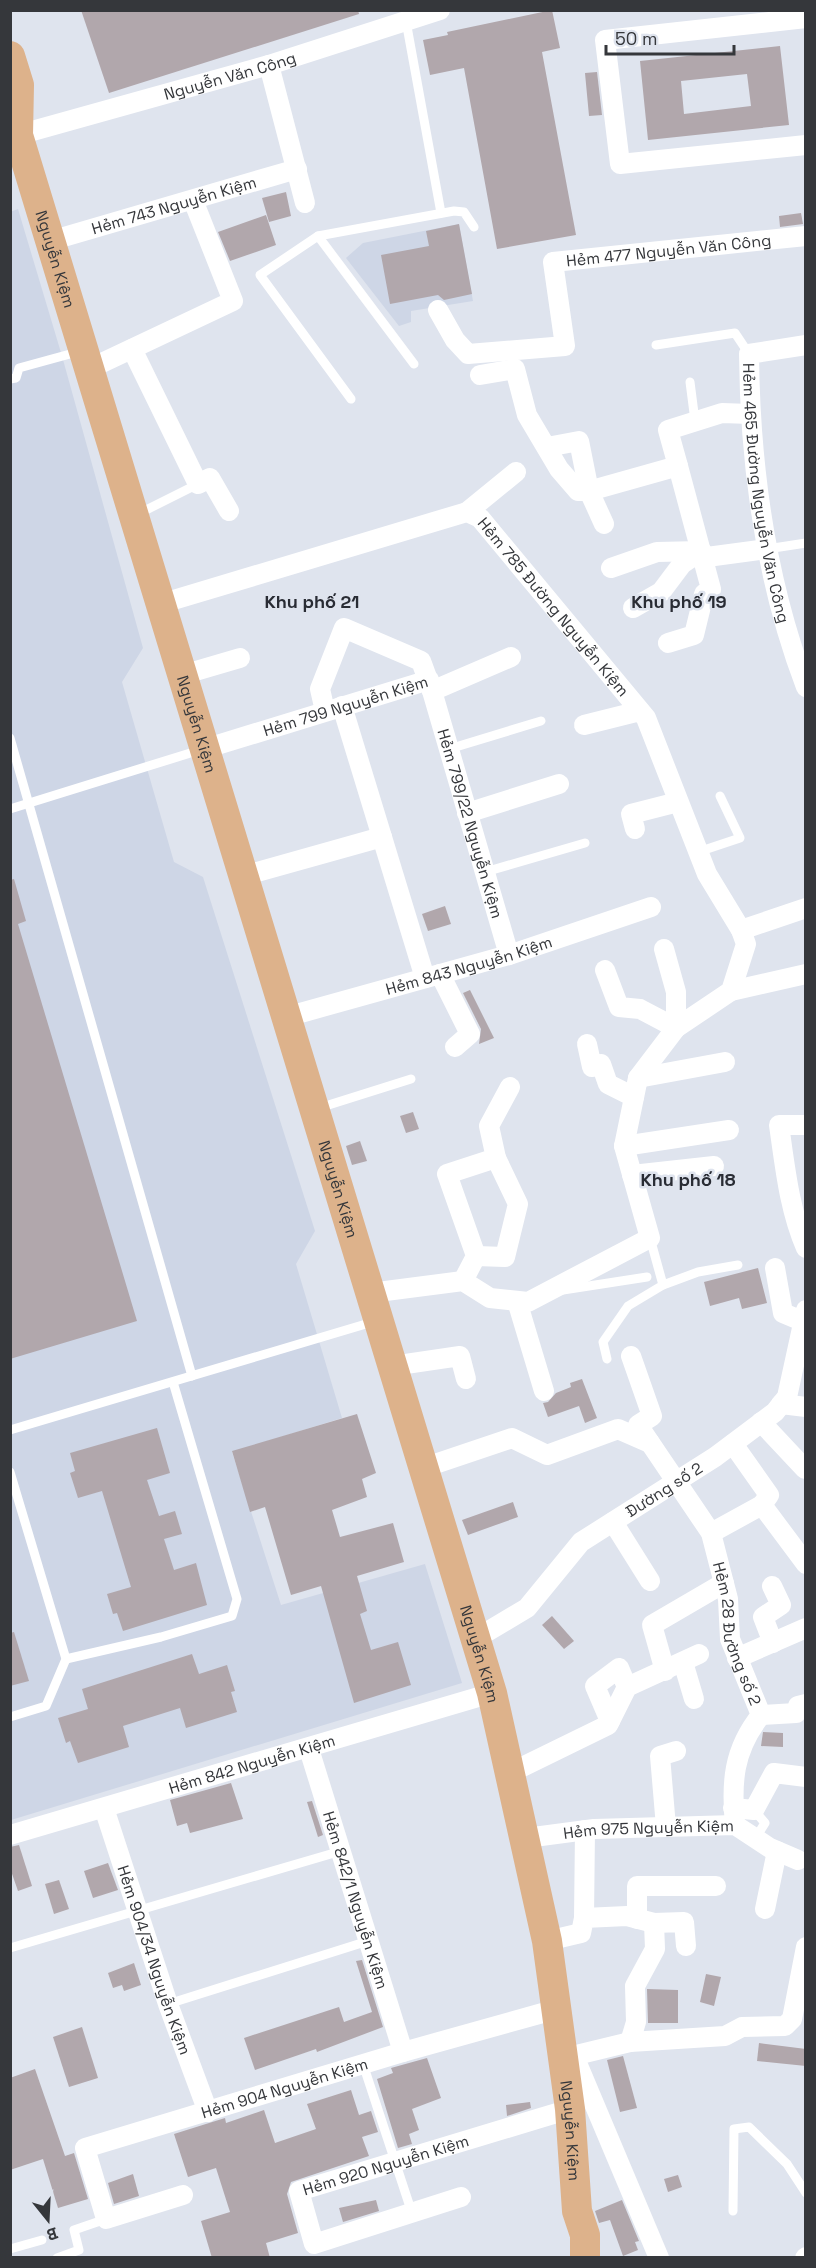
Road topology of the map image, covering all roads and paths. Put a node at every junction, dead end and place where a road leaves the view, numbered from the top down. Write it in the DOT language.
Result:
graph roads {
  1 [pos="433,11"];
  2 [pos="806,18"];
  3 [pos="406,21"];
  4 [pos="10,56"];
  5 [pos="269,65"];
  6 [pos="13,124"];
  7 [pos="806,145"];
  8 [pos="297,169"];
  9 [pos="193,200"];
  10 [pos="305,203"];
  11 [pos="441,213"];
  12 [pos="474,227"];
  13 [pos="318,236"];
  14 [pos="806,236"];
  15 [pos="50,241"];
  16 [pos="438,310"];
  17 [pos="656,345"];
  18 [pos="806,345"];
  19 [pos="132,349"];
  20 [pos="749,354"];
  21 [pos="86,360"];
  22 [pos="10,362"];
  23 [pos="414,364"];
  24 [pos="19,368"];
  25 [pos="480,375"];
  26 [pos="10,379"];
  27 [pos="690,382"];
  28 [pos="351,399"];
  29 [pos="750,414"];
  30 [pos="695,421"];
  31 [pos="548,447"];
  32 [pos="678,466"];
  33 [pos="516,472"];
  34 [pos="198,484"];
  35 [pos="589,490"];
  36 [pos="229,511"];
  37 [pos="467,512"];
  38 [pos="134,516"];
  39 [pos="604,524"];
  40 [pos="806,543"];
  41 [pos="767,549"];
  42 [pos="701,551"];
  43 [pos="611,568"];
  44 [pos="160,604"];
  45 [pos="633,608"];
  46 [pos="668,643"];
  47 [pos="240,657"];
  48 [pos="511,657"];
  49 [pos="182,675"];
  50 [pos="430,685"];
  51 [pos="806,687"];
  52 [pos="334,708"];
  53 [pos="640,711"];
  54 [pos="541,721"];
  55 [pos="584,725"];
  56 [pos="10,738"];
  57 [pos="204,749"];
  58 [pos="449,749"];
  59 [pos="558,784"];
  60 [pos="720,796"];
  61 [pos="678,802"];
  62 [pos="29,803"];
  63 [pos="10,809"];
  64 [pos="467,813"];
  65 [pos="635,829"];
  66 [pos="382,837"];
  67 [pos="585,843"];
  68 [pos="698,852"];
  69 [pos="485,872"];
  70 [pos="243,876"];
  71 [pos="651,907"];
  72 [pos="806,908"];
  73 [pos="741,930"];
  74 [pos="664,949"];
  75 [pos="509,955"];
  76 [pos="605,970"];
  77 [pos="806,974"];
  78 [pos="432,976"];
  79 [pos="731,991"];
  80 [pos="286,1017"];
  81 [pos="676,1028"];
  82 [pos="587,1044"];
  83 [pos="455,1047"];
  84 [pos="725,1062"];
  85 [pos="411,1079"];
  86 [pos="510,1087"];
  87 [pos="636,1088"];
  88 [pos="314,1110"];
  89 [pos="806,1125"];
  90 [pos="729,1130"];
  91 [pos="624,1146"];
  92 [pos="496,1158"];
  93 [pos="714,1166"];
  94 [pos="632,1175"];
  95 [pos="650,1238"];
  96 [pos="806,1248"];
  97 [pos="476,1256"];
  98 [pos="738,1265"];
  99 [pos="775,1268"];
  100 [pos="647,1277"];
  101 [pos="463,1281"];
  102 [pos="663,1285"];
  103 [pos="549,1292"];
  104 [pos="517,1301"];
  105 [pos="374,1306"];
  106 [pos="804,1316"];
  107 [pos="631,1356"];
  108 [pos="607,1359"];
  109 [pos="392,1366"];
  110 [pos="192,1376"];
  111 [pos="466,1379"];
  112 [pos="172,1382"];
  113 [pos="543,1391"];
  114 [pos="781,1404"];
  115 [pos="806,1407"];
  116 [pos="762,1422"];
  117 [pos="10,1430"];
  118 [pos="650,1443"];
  119 [pos="733,1444"];
  120 [pos="802,1458"];
  121 [pos="423,1468"];
  122 [pos="10,1472"];
  123 [pos="677,1481"];
  124 [pos="762,1504"];
  125 [pos="614,1522"];
  126 [pos="711,1533"];
  127 [pos="804,1558"];
  128 [pos="650,1581"];
  129 [pos="724,1583"];
  130 [pos="772,1586"];
  131 [pos="806,1629"];
  132 [pos="475,1639"];
  133 [pos="773,1643"];
  134 [pos="737,1658"];
  135 [pos="66,1659"];
  136 [pos="665,1671"];
  137 [pos="627,1687"];
  138 [pos="492,1693"];
  139 [pos="694,1699"];
  140 [pos="806,1704"];
  141 [pos="761,1715"];
  142 [pos="10,1716"];
  143 [pos="610,1721"];
  144 [pos="309,1749"];
  145 [pos="676,1751"];
  146 [pos="510,1773"];
  147 [pos="806,1777"];
  148 [pos="104,1808"];
  149 [pos="754,1810"];
  150 [pos="734,1817"];
  151 [pos="666,1827"];
  152 [pos="585,1830"];
  153 [pos="10,1834"];
  154 [pos="526,1838"];
  155 [pos="756,1839"];
  156 [pos="340,1851"];
  157 [pos="777,1851"];
  158 [pos="798,1860"];
  159 [pos="716,1886"];
  160 [pos="765,1909"];
  161 [pos="137,1911"];
  162 [pos="584,1918"];
  163 [pos="645,1921"];
  164 [pos="368,1941"];
  165 [pos="547,1941"];
  166 [pos="686,1946"];
  167 [pos="806,1947"];
  168 [pos="10,1948"];
  169 [pos="168,2004"];
  170 [pos="557,2009"];
  171 [pos="630,2042"];
  172 [pos="403,2052"];
  173 [pos="569,2057"];
  174 [pos="363,2064"];
  175 [pos="570,2109"];
  176 [pos="208,2112"];
  177 [pos="395,2162"];
  178 [pos="806,2193"];
  179 [pos="183,2195"];
  180 [pos="461,2197"];
  181 [pos="577,2211"];
  182 [pos="733,2211"];
  183 [pos="412,2213"];
  184 [pos="106,2219"];
  185 [pos="42,2240"];
  186 [pos="10,2249"];
  187 [pos="57,2258"];
  188 [pos="578,2258"];
  189 [pos="585,2258"];
  190 [pos="659,2258"];
  1 -- 3 [label="street, Nguyễn Văn Công"];
  2 -- 7 [label="street"];
  3 -- 5 [label="street, Nguyễn Văn Công"];
  3 -- 11 [label="lane"];
  4 -- 6 [label="main road, Nguyễn Kiệm"];
  5 -- 6 [label="street, Nguyễn Văn Công"];
  5 -- 8 [label="street"];
  6 -- 15 [label="main road, Nguyễn Kiệm"];
  8 -- 9 [label="street, Hẻm 743 Nguyễn Kiệm"];
  8 -- 10 [label="street"];
  9 -- 15 [label="street, Hẻm 743 Nguyễn Kiệm"];
  9 -- 19 [label="street"];
  11 -- 12 [label="lane"];
  11 -- 13 [label="lane"];
  13 -- 23 [label="lane"];
  13 -- 28 [label="lane"];
  14 -- 16 [label="street, Hẻm 477 Nguyễn Văn Công"];
  15 -- 21 [label="main road, Nguyễn Kiệm"];
  17 -- 20 [label="lane"];
  18 -- 20 [label="street, Hẻm 465 Đường Nguyễn Văn Công"];
  19 -- 21 [label="street"];
  19 -- 34 [label="street"];
  20 -- 29 [label="street, Hẻm 465 Đường Nguyễn Văn Công"];
  21 -- 24 [label="lane"];
  21 -- 38 [label="main road, Nguyễn Kiệm"];
  22 -- 24 [label="lane"];
  24 -- 26 [label="lane"];
  25 -- 31 [label="street"];
  27 -- 30 [label="lane"];
  29 -- 30 [label="street"];
  29 -- 41 [label="street, Hẻm 465 Đường Nguyễn Văn Công"];
  30 -- 32 [label="street"];
  31 -- 35 [label="street"];
  31 -- 35 [label="street"];
  32 -- 35 [label="street"];
  32 -- 42 [label="street"];
  33 -- 37 [label="street"];
  34 -- 36 [label="street"];
  34 -- 38 [label="lane"];
  35 -- 39 [label="street"];
  37 -- 44 [label="street, Hẻm 785 Đường Nguyễn Kiệm"];
  37 -- 53 [label="street, Hẻm 785 Đường Nguyễn Kiệm"];
  38 -- 44 [label="main road, Nguyễn Kiệm"];
  40 -- 41 [label="lane"];
  41 -- 42 [label="street"];
  41 -- 51 [label="street, Hẻm 465 Đường Nguyễn Văn Công"];
  42 -- 43 [label="street"];
  42 -- 45 [label="street"];
  42 -- 46 [label="street"];
  44 -- 49 [label="main road, Nguyễn Kiệm"];
  47 -- 49 [label="street"];
  48 -- 50 [label="street, Hẻm 799 Nguyễn Kiệm"];
  49 -- 57 [label="main road, Nguyễn Kiệm"];
  50 -- 52 [label="street, Hẻm 799 Nguyễn Kiệm"];
  50 -- 52 [label="street"];
  50 -- 58 [label="street, Hẻm 799/22 Nguyễn Kiệm"];
  52 -- 57 [label="street, Hẻm 799 Nguyễn Kiệm"];
  52 -- 66 [label="street"];
  53 -- 55 [label="street"];
  53 -- 61 [label="street, Hẻm 785 Đường Nguyễn Kiệm"];
  54 -- 58 [label="lane"];
  56 -- 62 [label="lane"];
  57 -- 62 [label="lane"];
  57 -- 70 [label="main road, Nguyễn Kiệm"];
  58 -- 64 [label="street, Hẻm 799/22 Nguyễn Kiệm"];
  59 -- 64 [label="street"];
  60 -- 68 [label="lane"];
  61 -- 65 [label="street"];
  61 -- 68 [label="street, Hẻm 785 Đường Nguyễn Kiệm"];
  62 -- 63 [label="lane"];
  62 -- 110 [label="lane"];
  64 -- 69 [label="street, Hẻm 799/22 Nguyễn Kiệm"];
  66 -- 70 [label="street"];
  66 -- 78 [label="street"];
  67 -- 69 [label="lane"];
  68 -- 73 [label="street, Hẻm 785 Đường Nguyễn Kiệm"];
  69 -- 75 [label="street, Hẻm 799/22 Nguyễn Kiệm"];
  70 -- 80 [label="main road, Nguyễn Kiệm"];
  71 -- 75 [label="street, Hẻm 843 Nguyễn Kiệm"];
  72 -- 73 [label="street"];
  73 -- 79 [label="street"];
  74 -- 81 [label="street"];
  75 -- 78 [label="street, Hẻm 843 Nguyễn Kiệm"];
  76 -- 81 [label="street"];
  77 -- 79 [label="street"];
  78 -- 80 [label="street, Hẻm 843 Nguyễn Kiệm"];
  78 -- 83 [label="street"];
  79 -- 81 [label="street"];
  80 -- 88 [label="main road, Nguyễn Kiệm"];
  81 -- 87 [label="street"];
  82 -- 87 [label="street"];
  84 -- 87 [label="street"];
  85 -- 88 [label="lane"];
  86 -- 92 [label="street"];
  87 -- 91 [label="street"];
  88 -- 105 [label="main road, Nguyễn Kiệm"];
  89 -- 96 [label="street"];
  90 -- 91 [label="street"];
  91 -- 94 [label="street"];
  92 -- 97 [label="street"];
  92 -- 97 [label="street"];
  93 -- 94 [label="street"];
  94 -- 95 [label="street"];
  95 -- 102 [label="lane"];
  95 -- 103 [label="street"];
  97 -- 101 [label="street"];
  98 -- 102 [label="lane"];
  99 -- 106 [label="street"];
  100 -- 103 [label="lane"];
  101 -- 104 [label="street"];
  101 -- 105 [label="street"];
  102 -- 108 [label="lane"];
  103 -- 104 [label="street"];
  104 -- 113 [label="street"];
  105 -- 109 [label="main road, Nguyễn Kiệm"];
  105 -- 110 [label="lane"];
  106 -- 114 [label="street, Đường số 2"];
  107 -- 118 [label="street"];
  109 -- 111 [label="street"];
  109 -- 121 [label="main road, Nguyễn Kiệm"];
  110 -- 112 [label="lane"];
  112 -- 117 [label="lane"];
  112 -- 135 [label="lane"];
  114 -- 115 [label="street"];
  114 -- 116 [label="street, Đường số 2"];
  116 -- 119 [label="street, Đường số 2"];
  116 -- 120 [label="street"];
  118 -- 121 [label="street"];
  118 -- 123 [label="street, Hẻm 28 Đường số 2"];
  119 -- 123 [label="street, Đường số 2"];
  119 -- 124 [label="street"];
  121 -- 132 [label="main road, Nguyễn Kiệm"];
  122 -- 135 [label="lane"];
  123 -- 125 [label="street, Đường số 2"];
  123 -- 126 [label="street, Hẻm 28 Đường số 2"];
  124 -- 126 [label="street"];
  124 -- 127 [label="street"];
  125 -- 128 [label="street"];
  125 -- 132 [label="street, Đường số 2"];
  126 -- 129 [label="street, Hẻm 28 Đường số 2"];
  129 -- 134 [label="street, Hẻm 28 Đường số 2"];
  129 -- 136 [label="street"];
  130 -- 133 [label="street"];
  131 -- 133 [label="street"];
  132 -- 138 [label="main road, Nguyễn Kiệm"];
  133 -- 134 [label="street"];
  134 -- 141 [label="street, Hẻm 28 Đường số 2"];
  135 -- 142 [label="lane"];
  136 -- 137 [label="street"];
  136 -- 139 [label="street"];
  137 -- 143 [label="street"];
  137 -- 143 [label="street"];
  138 -- 144 [label="street, Hẻm 842 Nguyễn Kiệm"];
  138 -- 146 [label="main road, Nguyễn Kiệm"];
  140 -- 141 [label="street"];
  141 -- 150 [label="street, Hẻm 28 Đường số 2"];
  143 -- 146 [label="street"];
  144 -- 148 [label="street, Hẻm 842 Nguyễn Kiệm"];
  144 -- 156 [label="street, Hẻm 842/1 Nguyễn Kiệm"];
  145 -- 151 [label="street"];
  146 -- 154 [label="main road, Nguyễn Kiệm"];
  147 -- 149 [label="street"];
  148 -- 153 [label="street, Hẻm 842 Nguyễn Kiệm"];
  148 -- 161 [label="street, Hẻm 904/34 Nguyễn Kiệm"];
  149 -- 150 [label="street"];
  149 -- 155 [label="lane"];
  150 -- 151 [label="street, Hẻm 975 Nguyễn Kiệm"];
  150 -- 155 [label="street, Hẻm 975 Nguyễn Kiệm"];
  151 -- 152 [label="street, Hẻm 975 Nguyễn Kiệm"];
  152 -- 154 [label="street, Hẻm 975 Nguyễn Kiệm"];
  152 -- 162 [label="street"];
  154 -- 165 [label="main road, Nguyễn Kiệm"];
  155 -- 157 [label="street, Hẻm 975 Nguyễn Kiệm"];
  156 -- 161 [label="lane"];
  156 -- 164 [label="street, Hẻm 842/1 Nguyễn Kiệm"];
  157 -- 158 [label="street, Hẻm 975 Nguyễn Kiệm"];
  157 -- 160 [label="street"];
  159 -- 163 [label="street"];
  161 -- 168 [label="lane"];
  161 -- 169 [label="street, Hẻm 904/34 Nguyễn Kiệm"];
  162 -- 163 [label="street"];
  162 -- 165 [label="street"];
  163 -- 166 [label="street"];
  163 -- 171 [label="street"];
  164 -- 169 [label="lane"];
  164 -- 172 [label="street, Hẻm 842/1 Nguyễn Kiệm"];
  165 -- 170 [label="main road, Nguyễn Kiệm"];
  167 -- 171 [label="street"];
  169 -- 176 [label="street, Hẻm 904/34 Nguyễn Kiệm"];
  170 -- 172 [label="street, Hẻm 904 Nguyễn Kiệm"];
  170 -- 173 [label="main road, Nguyễn Kiệm"];
  171 -- 173 [label="street"];
  172 -- 174 [label="street, Hẻm 904 Nguyễn Kiệm"];
  173 -- 175 [label="main road, Nguyễn Kiệm"];
  173 -- 190 [label="street"];
  174 -- 176 [label="street, Hẻm 904 Nguyễn Kiệm"];
  174 -- 177 [label="lane"];
  175 -- 177 [label="street, Hẻm 920 Nguyễn Kiệm"];
  175 -- 181 [label="main road, Nguyễn Kiệm"];
  176 -- 184 [label="street, Hẻm 904 Nguyễn Kiệm"];
  177 -- 183 [label="lane"];
  177 -- 183 [label="street, Hẻm 920 Nguyễn Kiệm"];
  178 -- 182 [label="lane"];
  179 -- 184 [label="street"];
  180 -- 183 [label="street, Hẻm 920 Nguyễn Kiệm"];
  181 -- 188 [label="main road"];
  181 -- 189 [label="main road, Nguyễn Kiệm"];
  184 -- 187 [label="lane"];
  185 -- 186 [label="lane"];
}
